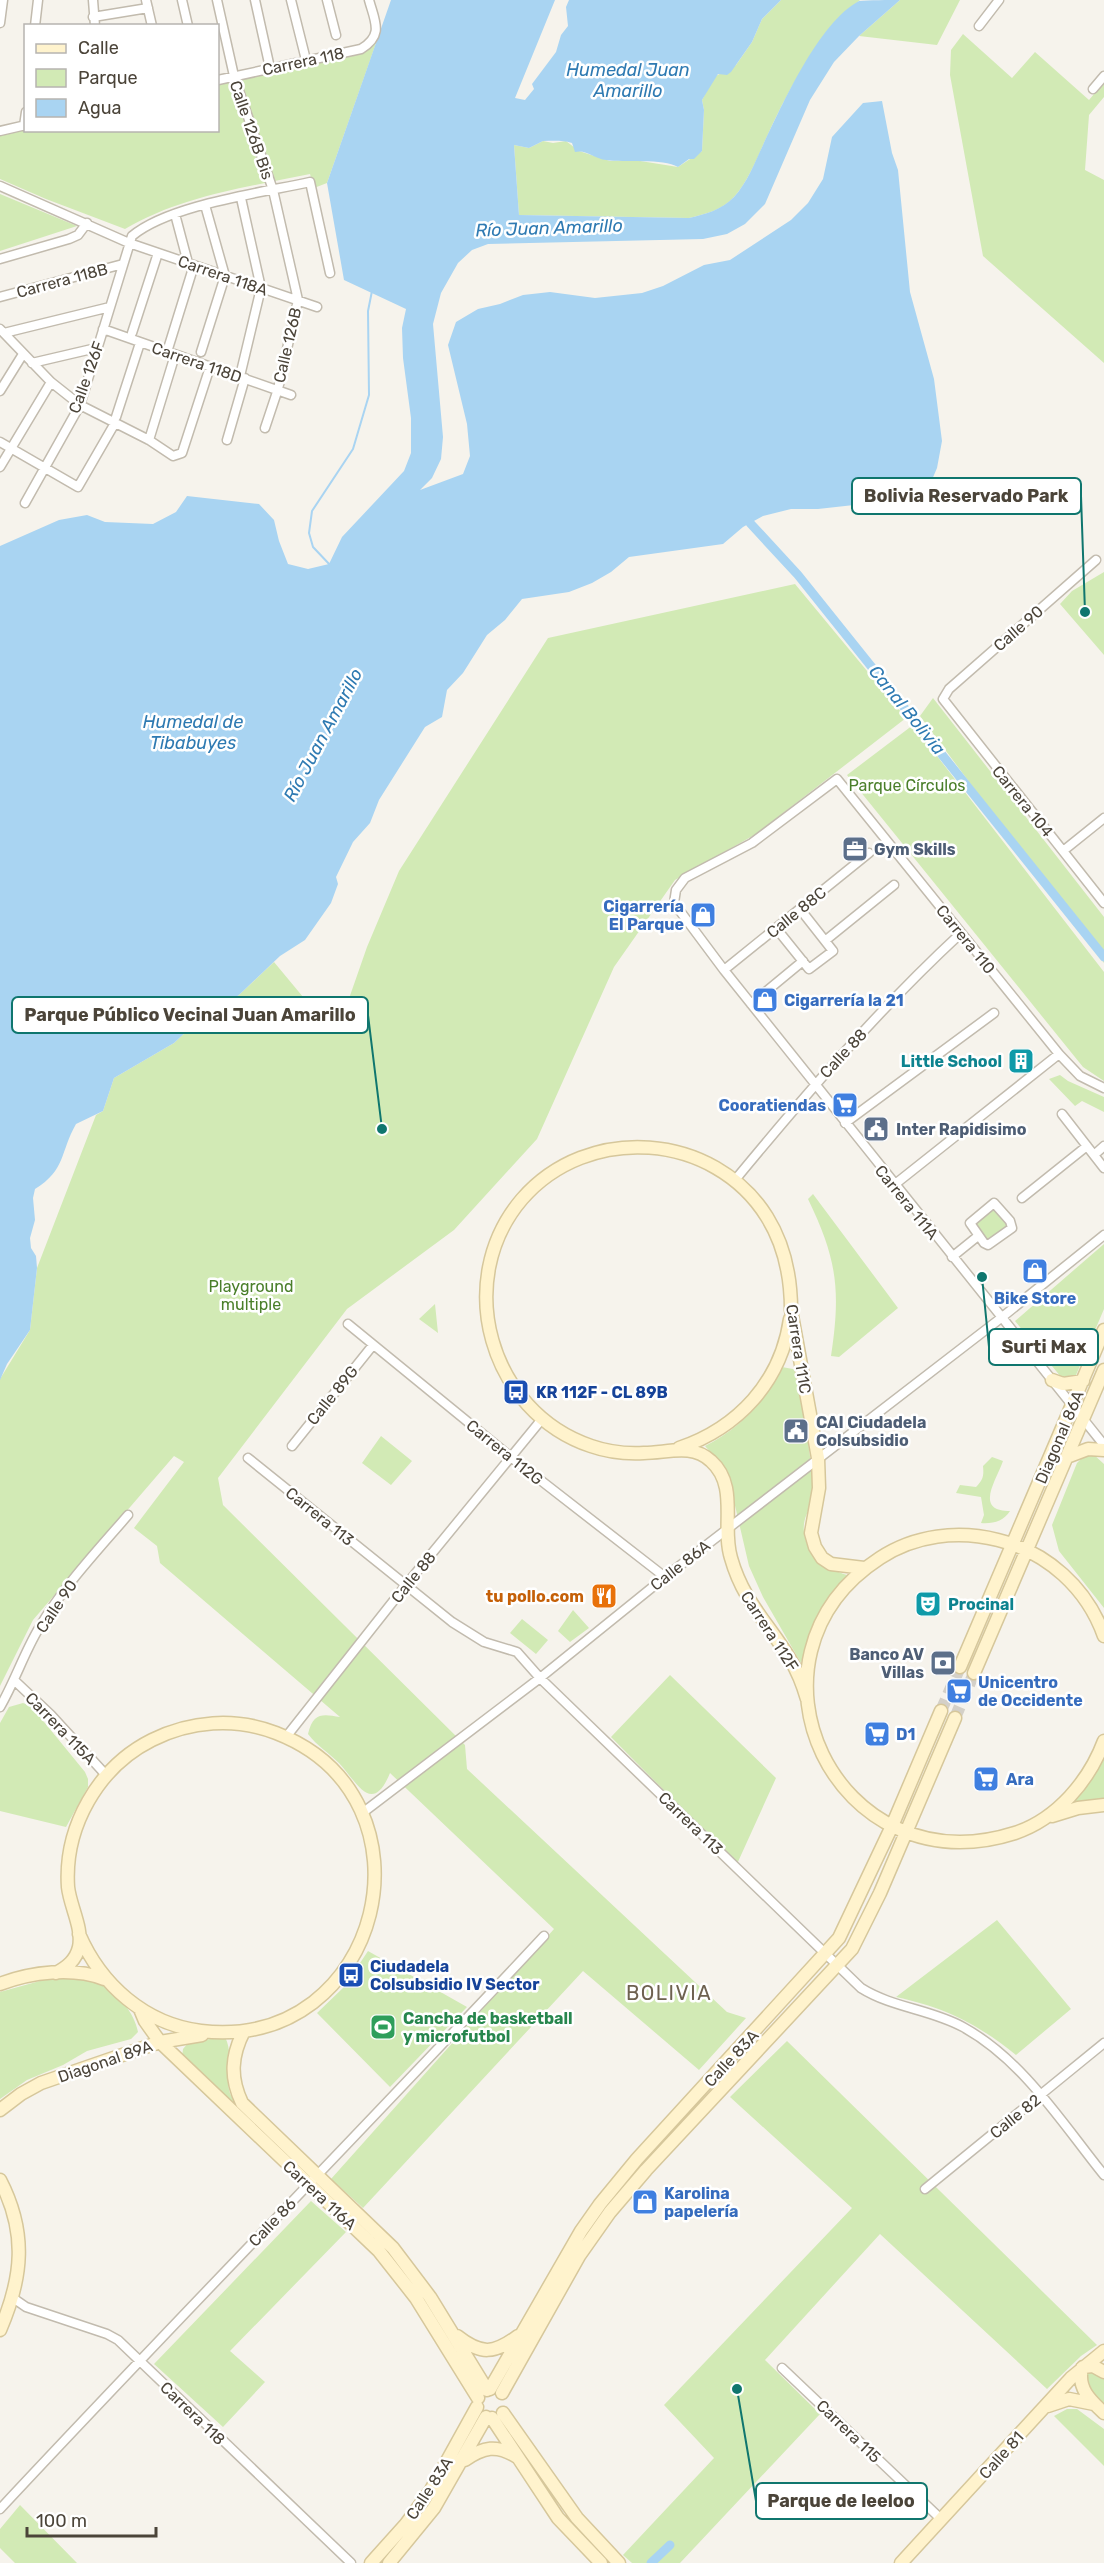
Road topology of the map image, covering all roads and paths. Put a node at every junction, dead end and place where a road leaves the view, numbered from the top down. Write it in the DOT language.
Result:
graph roads {
  1 [pos="3,0"];
  2 [pos="38,0"];
  3 [pos="93,0"];
  4 [pos="182,0"];
  5 [pos="217,0"];
  6 [pos="255,0"];
  7 [pos="291,0"];
  8 [pos="327,0"];
  9 [pos="369,0"];
  10 [pos="999,0"];
  11 [pos="147,4"];
  12 [pos="94,21"];
  13 [pos="0,23"];
  14 [pos="35,24"];
  15 [pos="152,24"];
  16 [pos="188,24"];
  17 [pos="979,26"];
  18 [pos="336,35"];
  19 [pos="306,60"];
  20 [pos="270,68"];
  21 [pos="234,76"];
  22 [pos="1104,76"];
  23 [pos="219,80"];
  24 [pos="1094,89"];
  25 [pos="24,125"];
  26 [pos="0,131"];
  27 [pos="0,186"];
  28 [pos="273,190"];
  29 [pos="241,198"];
  30 [pos="205,205"];
  31 [pos="175,214"];
  32 [pos="87,223"];
  33 [pos="129,243"];
  34 [pos="158,253"];
  35 [pos="0,259"];
  36 [pos="123,264"];
  37 [pos="191,264"];
  38 [pos="330,273"];
  39 [pos="225,276"];
  40 [pos="261,288"];
  41 [pos="0,297"];
  42 [pos="298,300"];
  43 [pos="110,307"];
  44 [pos="317,307"];
  45 [pos="103,329"];
  46 [pos="2,331"];
  47 [pos="132,333"];
  48 [pos="140,343"];
  49 [pos="92,349"];
  50 [pos="201,352"];
  51 [pos="22,354"];
  52 [pos="171,354"];
  53 [pos="32,363"];
  54 [pos="210,367"];
  55 [pos="242,377"];
  56 [pos="51,382"];
  57 [pos="278,389"];
  58 [pos="0,391"];
  59 [pos="291,395"];
  60 [pos="80,405"];
  61 [pos="116,420"];
  62 [pos="265,428"];
  63 [pos="149,440"];
  64 [pos="227,440"];
  65 [pos="0,442"];
  66 [pos="10,448"];
  67 [pos="0,466"];
  68 [pos="44,467"];
  69 [pos="25,503"];
  70 [pos="1096,560"];
  71 [pos="943,699"];
  72 [pos="837,779"];
  73 [pos="1104,818"];
  74 [pos="1063,851"];
  75 [pos="869,853"];
  76 [pos="894,885"];
  77 [pos="1104,903"];
  78 [pos="800,909"];
  79 [pos="776,928"];
  80 [pos="960,934"];
  81 [pos="826,940"];
  82 [pos="802,961"];
  83 [pos="724,970"];
  84 [pos="752,1004"];
  85 [pos="994,1013"];
  86 [pos="1059,1054"];
  87 [pos="814,1084"];
  88 [pos="1104,1088"];
  89 [pos="1062,1114"];
  90 [pos="844,1123"];
  91 [pos="1087,1146"];
  92 [pos="1104,1146"];
  93 [pos="1094,1155"];
  94 [pos="1104,1168"];
  95 [pos="735,1180"];
  96 [pos="894,1185"];
  97 [pos="1022,1198"];
  98 [pos="1104,1234"];
  99 [pos="978,1236"];
  100 [pos="952,1257"];
  101 [pos="791,1310"];
  102 [pos="1001,1318"];
  103 [pos="348,1324"];
  104 [pos="1104,1330"];
  105 [pos="373,1345"];
  106 [pos="1104,1370"];
  107 [pos="1052,1380"];
  108 [pos="1083,1381"];
  109 [pos="1073,1405"];
  110 [pos="1083,1418"];
  111 [pos="542,1419"];
  112 [pos="1104,1445"];
  113 [pos="292,1446"];
  114 [pos="675,1449"];
  115 [pos="1104,1450"];
  116 [pos="1067,1457"];
  117 [pos="248,1458"];
  118 [pos="512,1458"];
  119 [pos="818,1458"];
  120 [pos="128,1515"];
  121 [pos="727,1529"];
  122 [pos="1013,1544"];
  123 [pos="1027,1550"];
  124 [pos="864,1568"];
  125 [pos="664,1577"];
  126 [pos="406,1585"];
  127 [pos="996,1585"];
  128 [pos="1010,1592"];
  129 [pos="1104,1636"];
  130 [pos="540,1678"];
  131 [pos="15,1681"];
  132 [pos="807,1699"];
  133 [pos="0,1707"];
  134 [pos="286,1737"];
  135 [pos="1104,1741"];
  136 [pos="915,1773"];
  137 [pos="106,1775"];
  138 [pos="929,1779"];
  139 [pos="1104,1805"];
  140 [pos="361,1814"];
  141 [pos="1045,1818"];
  142 [pos="892,1826"];
  143 [pos="906,1833"];
  144 [pos="79,1934"];
  145 [pos="544,1936"];
  146 [pos="827,1954"];
  147 [pos="839,1965"];
  148 [pos="56,1973"];
  149 [pos="105,1979"];
  150 [pos="0,1984"];
  151 [pos="140,2009"];
  152 [pos="170,2023"];
  153 [pos="244,2031"];
  154 [pos="218,2033"];
  155 [pos="160,2042"];
  156 [pos="1104,2043"];
  157 [pos="1040,2096"];
  158 [pos="0,2110"];
  159 [pos="1104,2175"];
  160 [pos="0,2180"];
  161 [pos="313,2181"];
  162 [pos="925,2189"];
  163 [pos="605,2208"];
  164 [pos="575,2253"];
  165 [pos="13,2298"];
  166 [pos="0,2330"];
  167 [pos="451,2331"];
  168 [pos="521,2335"];
  169 [pos="1104,2351"];
  170 [pos="138,2361"];
  171 [pos="782,2368"];
  172 [pos="1082,2368"];
  173 [pos="1104,2372"];
  174 [pos="487,2395"];
  175 [pos="1044,2408"];
  176 [pos="1100,2409"];
  177 [pos="494,2416"];
  178 [pos="517,2457"];
  179 [pos="461,2462"];
  180 [pos="0,2509"];
  181 [pos="942,2520"];
  182 [pos="351,2563"];
  183 [pos="371,2563"];
  184 [pos="389,2563"];
  185 [pos="601,2563"];
  186 [pos="619,2563"];
  187 [pos="901,2563"];
  1 -- 13 [label="street"];
  2 -- 14 [label="street"];
  3 -- 12 [label="street"];
  4 -- 16 [label="street"];
  5 -- 21 [label="street, Calle 126B Bis"];
  6 -- 20 [label="street"];
  7 -- 19 [label="street"];
  8 -- 18 [label="street"];
  9 -- 19 [label="street, Carrera 118"];
  10 -- 17 [label="street"];
  11 -- 12 [label="street"];
  11 -- 15 [label="street"];
  19 -- 20 [label="street, Carrera 118"];
  20 -- 21 [label="street, Carrera 118"];
  21 -- 23 [label="street, Carrera 118"];
  21 -- 28 [label="street, Calle 126B Bis"];
  22 -- 24 [label="street"];
  25 -- 26 [label="street"];
  27 -- 32 [label="street, Carrera 118A"];
  28 -- 29 [label="street"];
  28 -- 38 [label="street"];
  28 -- 42 [label="street, Calle 126B"];
  29 -- 30 [label="street"];
  29 -- 40 [label="street, Calle 126B Bis"];
  30 -- 31 [label="street"];
  30 -- 39 [label="street"];
  31 -- 33 [label="street"];
  31 -- 37 [label="street"];
  32 -- 33 [label="street, Carrera 118A"];
  32 -- 35 [label="street"];
  33 -- 34 [label="street, Carrera 118A"];
  33 -- 36 [label="street, Calle 126F"];
  34 -- 37 [label="street, Carrera 118A"];
  34 -- 47 [label="street"];
  36 -- 41 [label="street, Carrera 118B"];
  36 -- 43 [label="street, Calle 126F"];
  37 -- 39 [label="street, Carrera 118A"];
  37 -- 52 [label="street"];
  39 -- 40 [label="street, Carrera 118A"];
  39 -- 50 [label="street"];
  40 -- 42 [label="street, Carrera 118A"];
  40 -- 55 [label="street, Calle 126B Bis"];
  42 -- 44 [label="street, Carrera 118A"];
  42 -- 57 [label="street, Calle 126B"];
  43 -- 45 [label="street, Calle 126F"];
  43 -- 46 [label="street"];
  45 -- 48 [label="street, Carrera 118D"];
  45 -- 60 [label="street, Calle 126F"];
  46 -- 51 [label="street"];
  48 -- 52 [label="street, Carrera 118D"];
  48 -- 61 [label="street"];
  49 -- 53 [label="street"];
  51 -- 53 [label="street"];
  51 -- 58 [label="street"];
  52 -- 54 [label="street, Carrera 118D"];
  52 -- 63 [label="street"];
  53 -- 56 [label="street"];
  54 -- 55 [label="street, Carrera 118D"];
  54 -- 63 [label="street"];
  55 -- 57 [label="street, Carrera 118D"];
  55 -- 64 [label="street, Calle 126B Bis"];
  56 -- 60 [label="street"];
  56 -- 66 [label="street"];
  57 -- 59 [label="street, Carrera 118D"];
  57 -- 62 [label="street, Calle 126B"];
  60 -- 61 [label="street"];
  60 -- 68 [label="street, Calle 126F"];
  61 -- 63 [label="street"];
  61 -- 68 [label="street"];
  65 -- 66 [label="street"];
  66 -- 67 [label="street"];
  66 -- 68 [label="street"];
  68 -- 69 [label="street, Calle 126F"];
  70 -- 71 [label="street, Calle 90"];
  71 -- 74 [label="street, Carrera 104"];
  72 -- 80 [label="street, Carrera 110"];
  72 -- 83 [label="street, Carrera 111A"];
  73 -- 74 [label="street"];
  74 -- 77 [label="street, Carrera 104"];
  75 -- 78 [label="street, Calle 88C"];
  76 -- 81 [label="street"];
  78 -- 79 [label="street, Calle 88C"];
  78 -- 81 [label="street"];
  79 -- 82 [label="street"];
  79 -- 83 [label="street, Calle 88C"];
  80 -- 86 [label="street, Carrera 110"];
  80 -- 87 [label="street, Calle 88"];
  81 -- 82 [label="street"];
  82 -- 84 [label="street"];
  83 -- 84 [label="street, Carrera 111A"];
  84 -- 87 [label="street, Carrera 111A"];
  85 -- 90 [label="street"];
  86 -- 88 [label="street, Carrera 110"];
  86 -- 96 [label="street"];
  87 -- 90 [label="street, Carrera 111A"];
  87 -- 95 [label="street, Calle 88"];
  89 -- 91 [label="street"];
  90 -- 96 [label="street, Carrera 111A"];
  91 -- 93 [label="street"];
  91 -- 97 [label="street"];
  92 -- 93 [label="street"];
  93 -- 94 [label="street"];
  95 -- 101 [label="street, Carrera 111C"];
  95 -- 111 [label="street, Carrera 111C"];
  96 -- 100 [label="street, Carrera 111A"];
  98 -- 102 [label="street"];
  99 -- 99 [label="street"];
  99 -- 100 [label="street"];
  100 -- 102 [label="street, Carrera 111A"];
  101 -- 114 [label="street"];
  101 -- 119 [label="street, Carrera 111C"];
  102 -- 107 [label="street, Carrera 111A"];
  102 -- 119 [label="street, Calle 86A"];
  103 -- 105 [label="street, Carrera 112G"];
  104 -- 108 [label="street, Diagonal 86A"];
  105 -- 113 [label="street, Calle 89G"];
  105 -- 118 [label="street, Carrera 112G"];
  106 -- 110 [label="street, Diagonal 86A"];
  107 -- 108 [label="street"];
  107 -- 109 [label="street, Carrera 111A"];
  108 -- 109 [label="street, Diagonal 86A"];
  109 -- 110 [label="street, Carrera 111A"];
  109 -- 122 [label="street, Diagonal 86A"];
  110 -- 112 [label="street, Carrera 111A"];
  110 -- 116 [label="street, Diagonal 86A"];
  111 -- 114 [label="street, Carrera 112F"];
  111 -- 118 [label="street, Calle 88"];
  114 -- 121 [label="street, Carrera 112F"];
  115 -- 116 [label="street"];
  116 -- 123 [label="street, Diagonal 86A"];
  117 -- 126 [label="street, Carrera 113"];
  118 -- 125 [label="street, Carrera 112G"];
  118 -- 126 [label="street, Calle 88"];
  119 -- 121 [label="street, Calle 86A"];
  119 -- 124 [label="street, Carrera 111C"];
  120 -- 131 [label="street, Calle 90"];
  121 -- 125 [label="street, Calle 86A"];
  121 -- 132 [label="street, Carrera 112F"];
  122 -- 123 [label="street"];
  122 -- 124 [label="street"];
  122 -- 127 [label="street"];
  123 -- 128 [label="street"];
  123 -- 129 [label="street"];
  124 -- 132 [label="street"];
  125 -- 130 [label="street, Calle 86A"];
  126 -- 130 [label="street, Carrera 113"];
  126 -- 134 [label="street, Calle 88"];
  127 -- 128 [label="street"];
  127 -- 128 [label="street"];
  130 -- 140 [label="street, Calle 86A"];
  130 -- 146 [label="street, Carrera 113"];
  131 -- 133 [label="street, Calle 90"];
  131 -- 137 [label="street, Carrera 115A"];
  132 -- 142 [label="street"];
  134 -- 137 [label="street"];
  134 -- 140 [label="street"];
  135 -- 141 [label="street"];
  136 -- 138 [label="street"];
  136 -- 138 [label="street, Calle 83A"];
  136 -- 142 [label="street, Calle 83A"];
  137 -- 144 [label="street"];
  138 -- 143 [label="street, Calle 83A"];
  139 -- 141 [label="street"];
  140 -- 153 [label="street, Diagonal 89A"];
  141 -- 143 [label="street"];
  142 -- 143 [label="street"];
  142 -- 146 [label="street, Calle 83A"];
  143 -- 147 [label="street, Calle 83A"];
  144 -- 148 [label="street"];
  144 -- 149 [label="street"];
  145 -- 161 [label="street, Calle 86"];
  146 -- 147 [label="street, Carrera 113"];
  146 -- 163 [label="street, Calle 83A"];
  147 -- 157 [label="street, Carrera 113"];
  147 -- 163 [label="street, Calle 83A"];
  148 -- 149 [label="street"];
  148 -- 150 [label="street"];
  149 -- 151 [label="street"];
  151 -- 152 [label="street, Diagonal 89A"];
  151 -- 155 [label="street, Carrera 116A"];
  152 -- 154 [label="street, Diagonal 89A"];
  152 -- 155 [label="street"];
  153 -- 154 [label="street, Diagonal 89A"];
  153 -- 161 [label="street, Carrera 116A"];
  154 -- 155 [label="street, Diagonal 89A"];
  155 -- 158 [label="street, Diagonal 89A"];
  155 -- 161 [label="street, Carrera 116A"];
  156 -- 157 [label="street, Calle 82"];
  157 -- 159 [label="street, Carrera 113"];
  157 -- 162 [label="street, Calle 82"];
  160 -- 165 [label="street"];
  161 -- 167 [label="street, Carrera 116A"];
  161 -- 170 [label="street, Calle 86"];
  161 -- 174 [label="street, Carrera 116A"];
  163 -- 164 [label="street, Calle 83A"];
  164 -- 168 [label="street, Calle 83A"];
  164 -- 174 [label="street, Calle 83A"];
  165 -- 166 [label="street"];
  165 -- 170 [label="street, Carrera 118"];
  167 -- 168 [label="street"];
  167 -- 174 [label="street, Carrera 116A"];
  168 -- 174 [label="street, Calle 83A"];
  169 -- 172 [label="street, Calle 81"];
  170 -- 180 [label="street, Calle 86"];
  170 -- 182 [label="street, Carrera 118"];
  171 -- 181 [label="street, Carrera 115"];
  172 -- 173 [label="street"];
  172 -- 175 [label="street, Calle 81"];
  172 -- 176 [label="street"];
  174 -- 177 [label="street"];
  174 -- 177 [label="street"];
  174 -- 183 [label="street, Calle 83A"];
  175 -- 176 [label="street"];
  175 -- 181 [label="street, Calle 81"];
  177 -- 178 [label="street"];
  177 -- 179 [label="street, Calle 83A"];
  177 -- 186 [label="street"];
  178 -- 179 [label="street"];
  178 -- 185 [label="street"];
  179 -- 184 [label="street, Calle 83A"];
  181 -- 187 [label="street, Calle 81"];
}
